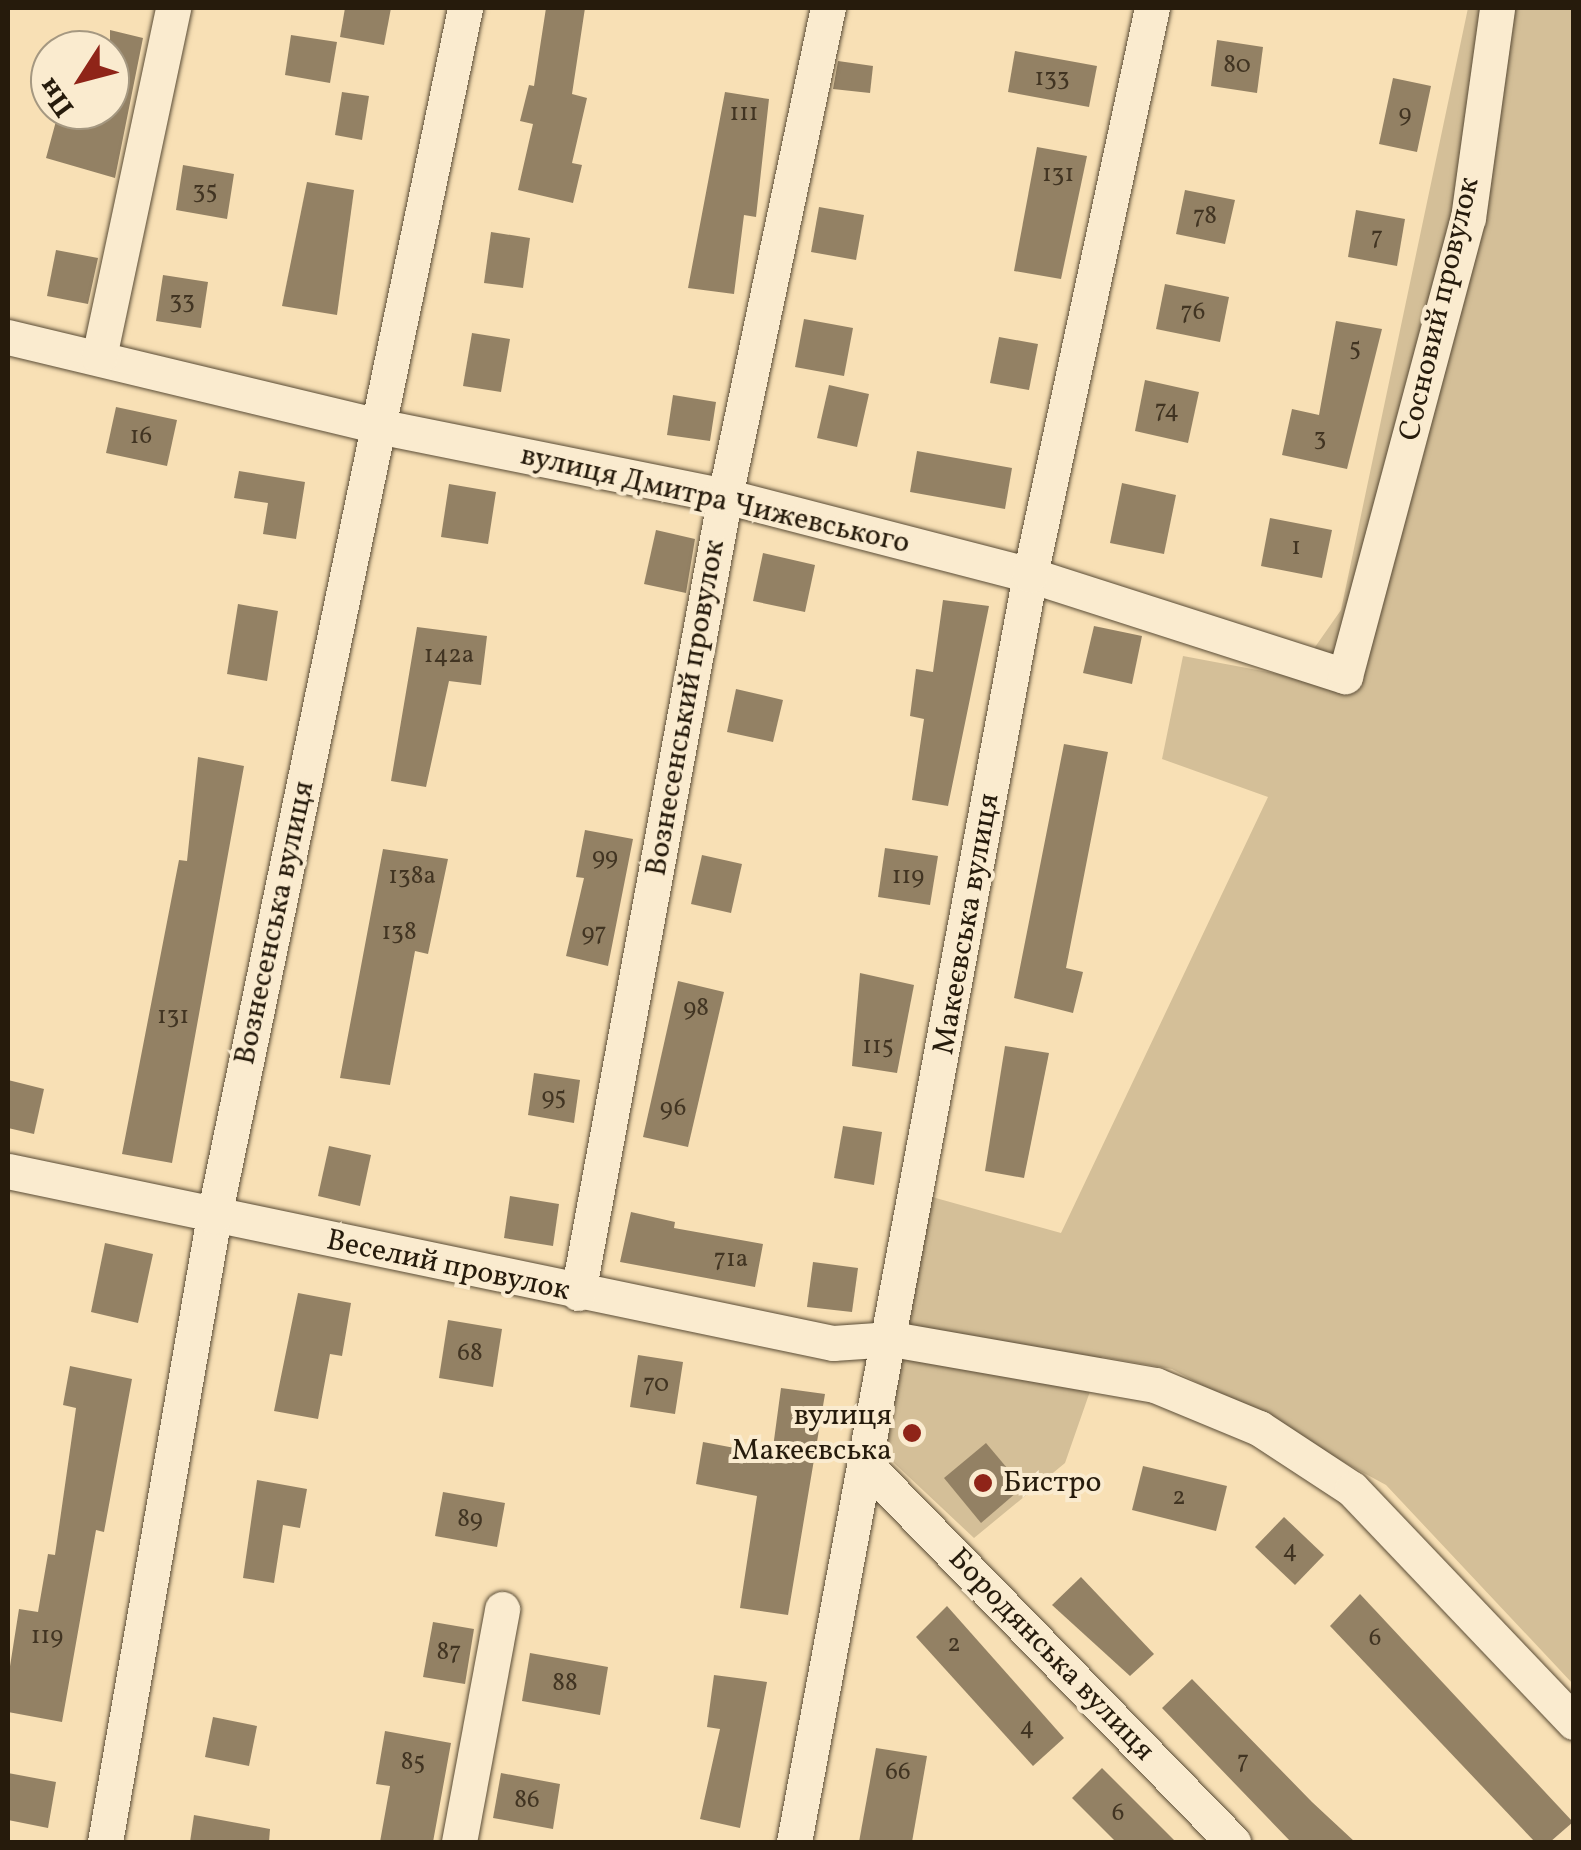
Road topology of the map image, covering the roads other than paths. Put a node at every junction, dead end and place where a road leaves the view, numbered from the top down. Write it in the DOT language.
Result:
graph roads {
  1 [pos="173,8"];
  2 [pos="465,8"];
  3 [pos="828,8"];
  4 [pos="1152,8"];
  5 [pos="1498,8"];
  6 [pos="8,337"];
  7 [pos="99,357"];
  8 [pos="378,426"];
  9 [pos="725,496"];
  10 [pos="1030,575"];
  11 [pos="1365,608"];
  12 [pos="8,1171"];
  13 [pos="214,1216"];
  14 [pos="578,1293"];
  15 [pos="892,1340"];
  16 [pos="868,1468"];
  17 [pos="502,1609"];
  18 [pos="1574,1722"];
  19 [pos="105,1842"];
  20 [pos="459,1842"];
  21 [pos="794,1842"];
  22 [pos="1232,1842"];
  1 -- 7 [label="street"];
  2 -- 8 [label="street, Вознесенська вулиця"];
  3 -- 9 [label="street, Вознесенський провулок"];
  4 -- 10 [label="street, Макеєвська вулиця"];
  5 -- 11 [label="street, Сосновий провулок"];
  6 -- 7 [label="street, вулиця Дмитра Чижевського"];
  7 -- 8 [label="street, вулиця Дмитра Чижевського"];
  8 -- 9 [label="street, вулиця Дмитра Чижевського"];
  8 -- 13 [label="street, Вознесенська вулиця"];
  9 -- 10 [label="street, вулиця Дмитра Чижевського"];
  9 -- 14 [label="street, Вознесенський провулок"];
  10 -- 11 [label="street, вулиця Дмитра Чижевського"];
  10 -- 15 [label="street, Макеєвська вулиця"];
  12 -- 13 [label="street, Веселий провулок"];
  13 -- 14 [label="street, Веселий провулок"];
  13 -- 19 [label="street, Вознесенська вулиця"];
  14 -- 15 [label="street, Веселий провулок"];
  15 -- 16 [label="street, Макеєвська вулиця"];
  15 -- 18 [label="street, Веселий провулок"];
  16 -- 21 [label="street, Макеєвська вулиця"];
  16 -- 22 [label="street, Бородянська вулиця"];
  17 -- 20 [label="street"];
}
